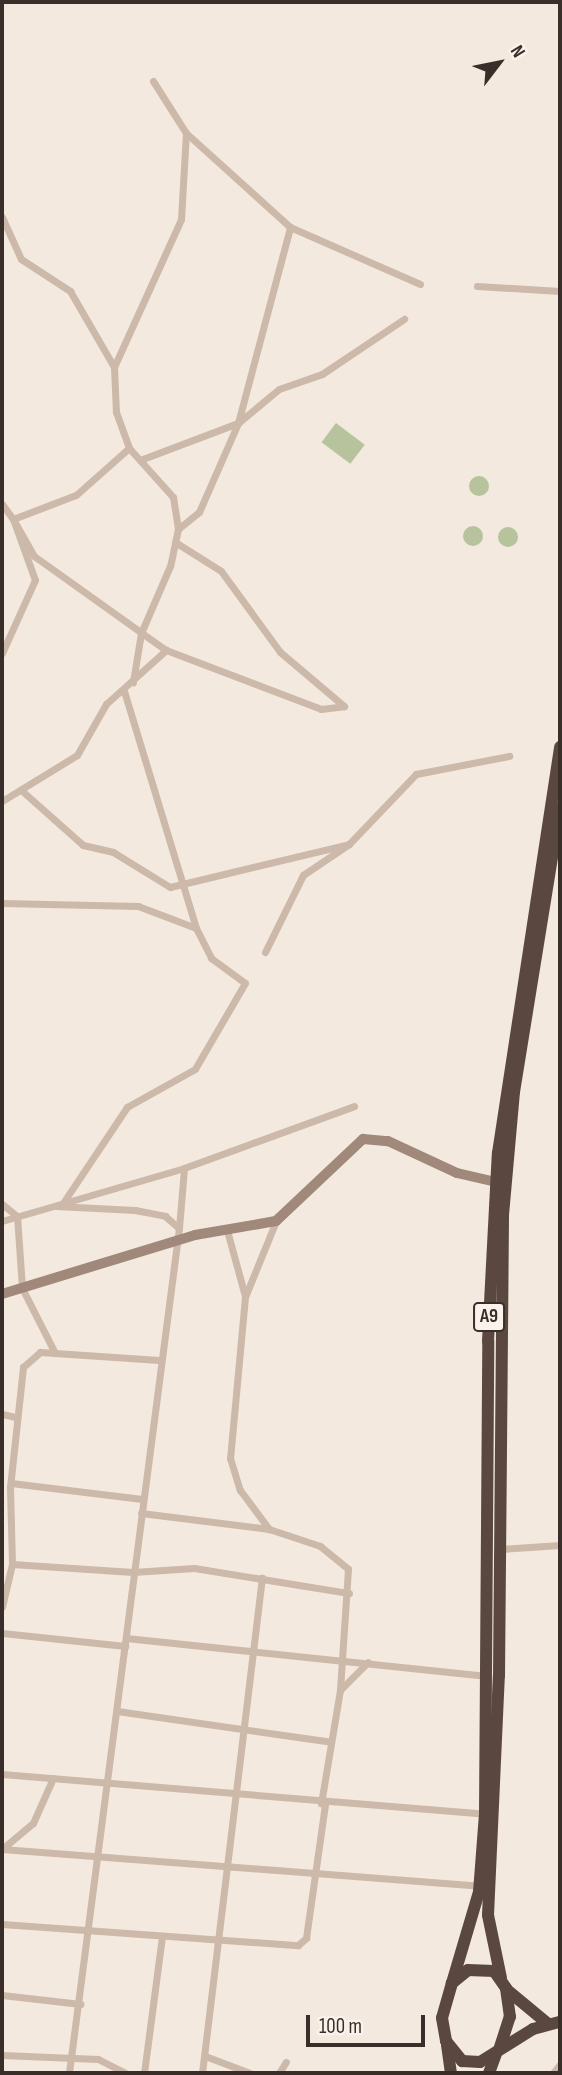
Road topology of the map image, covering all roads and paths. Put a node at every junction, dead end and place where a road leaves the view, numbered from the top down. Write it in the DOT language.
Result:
graph roads {
  1 [pos="153,81"];
  2 [pos="186,133"];
  3 [pos="2,217"];
  4 [pos="290,226"];
  5 [pos="420,284"];
  6 [pos="477,286"];
  7 [pos="560,291"];
  8 [pos="404,319"];
  9 [pos="114,367"];
  10 [pos="238,423"];
  11 [pos="129,448"];
  12 [pos="140,460"];
  13 [pos="2,504"];
  14 [pos="13,519"];
  15 [pos="178,528"];
  16 [pos="175,542"];
  17 [pos="141,633"];
  18 [pos="166,650"];
  19 [pos="2,653"];
  20 [pos="132,682"];
  21 [pos="124,691"];
  22 [pos="560,747"];
  23 [pos="509,757"];
  24 [pos="21,790"];
  25 [pos="2,800"];
  26 [pos="560,808"];
  27 [pos="349,845"];
  28 [pos="183,884"];
  29 [pos="2,903"];
  30 [pos="196,928"];
  31 [pos="265,952"];
  32 [pos="355,1106"];
  33 [pos="184,1168"];
  34 [pos="496,1182"];
  35 [pos="2,1204"];
  36 [pos="60,1204"];
  37 [pos="17,1216"];
  38 [pos="2,1221"];
  39 [pos="276,1221"];
  40 [pos="179,1228"];
  41 [pos="228,1234"];
  42 [pos="176,1241"];
  43 [pos="22,1288"];
  44 [pos="2,1294"];
  45 [pos="245,1297"];
  46 [pos="55,1353"];
  47 [pos="159,1360"];
  48 [pos="2,1413"];
  49 [pos="15,1418"];
  50 [pos="8,1485"];
  51 [pos="142,1499"];
  52 [pos="141,1513"];
  53 [pos="269,1529"];
  54 [pos="560,1545"];
  55 [pos="500,1549"];
  56 [pos="12,1564"];
  57 [pos="133,1572"];
  58 [pos="262,1578"];
  59 [pos="349,1593"];
  60 [pos="2,1607"];
  61 [pos="2,1633"];
  62 [pos="125,1642"];
  63 [pos="254,1652"];
  64 [pos="341,1660"];
  65 [pos="368,1662"];
  66 [pos="489,1676"];
  67 [pos="341,1690"];
  68 [pos="117,1711"];
  69 [pos="246,1729"];
  70 [pos="331,1742"];
  71 [pos="2,1773"];
  72 [pos="53,1778"];
  73 [pos="107,1787"];
  74 [pos="232,1796"];
  75 [pos="323,1804"];
  76 [pos="485,1814"];
  77 [pos="2,1849"];
  78 [pos="97,1856"];
  79 [pos="225,1866"];
  80 [pos="316,1874"];
  81 [pos="480,1886"];
  82 [pos="2,1924"];
  83 [pos="87,1928"];
  84 [pos="162,1936"];
  85 [pos="216,1939"];
  86 [pos="452,1983"];
  87 [pos="503,1983"];
  88 [pos="2,1996"];
  89 [pos="80,2004"];
  90 [pos="554,2022"];
  91 [pos="446,2041"];
  92 [pos="498,2052"];
  93 [pos="2,2055"];
  94 [pos="205,2056"];
  95 [pos="72,2058"];
  96 [pos="286,2062"];
  97 [pos="560,2064"];
  98 [pos="69,2073"];
  99 [pos="126,2073"];
  100 [pos="144,2073"];
  101 [pos="202,2073"];
  102 [pos="250,2073"];
  103 [pos="279,2073"];
  104 [pos="451,2073"];
  105 [pos="489,2073"];
  106 [pos="553,2073"];
  1 -- 2 [label="street"];
  2 -- 4 [label="street"];
  2 -- 9 [label="street"];
  3 -- 9 [label="street"];
  4 -- 5 [label="street"];
  4 -- 10 [label="street"];
  6 -- 7 [label="street"];
  8 -- 10 [label="street"];
  9 -- 11 [label="street"];
  10 -- 12 [label="street"];
  10 -- 15 [label="street"];
  11 -- 12 [label="street"];
  11 -- 14 [label="street"];
  12 -- 15 [label="street"];
  13 -- 14 [label="street"];
  14 -- 17 [label="street"];
  14 -- 19 [label="street"];
  15 -- 16 [label="street"];
  16 -- 17 [label="street"];
  16 -- 18 [label="street"];
  17 -- 18 [label="street"];
  17 -- 20 [label="street"];
  18 -- 20 [label="street"];
  20 -- 21 [label="street"];
  21 -- 24 [label="street"];
  21 -- 28 [label="street"];
  22 -- 34 [label="highway, A9"];
  23 -- 27 [label="street"];
  24 -- 25 [label="street"];
  24 -- 28 [label="street"];
  26 -- 55 [label="highway, A9"];
  27 -- 28 [label="street"];
  27 -- 31 [label="street"];
  28 -- 30 [label="street"];
  29 -- 30 [label="street"];
  30 -- 36 [label="street"];
  32 -- 33 [label="street"];
  33 -- 36 [label="street"];
  33 -- 40 [label="street"];
  34 -- 39 [label="street"];
  34 -- 66 [label="highway, A9"];
  35 -- 37 [label="street"];
  36 -- 37 [label="street"];
  36 -- 40 [label="street"];
  37 -- 38 [label="street"];
  37 -- 43 [label="street"];
  39 -- 41 [label="street"];
  39 -- 45 [label="street"];
  40 -- 42 [label="street"];
  41 -- 42 [label="street"];
  41 -- 45 [label="street"];
  42 -- 43 [label="street"];
  42 -- 47 [label="street"];
  43 -- 44 [label="street"];
  43 -- 46 [label="street"];
  45 -- 53 [label="street"];
  46 -- 47 [label="street"];
  46 -- 49 [label="street"];
  47 -- 51 [label="street"];
  48 -- 49 [label="street"];
  49 -- 50 [label="street"];
  50 -- 51 [label="street"];
  50 -- 56 [label="street"];
  51 -- 52 [label="street"];
  52 -- 53 [label="street"];
  52 -- 57 [label="street"];
  53 -- 59 [label="street"];
  54 -- 55 [label="street"];
  55 -- 87 [label="highway, A9"];
  56 -- 57 [label="street"];
  56 -- 60 [label="street"];
  57 -- 58 [label="street"];
  57 -- 62 [label="street"];
  58 -- 59 [label="street"];
  58 -- 63 [label="street"];
  59 -- 64 [label="street"];
  61 -- 62 [label="street"];
  62 -- 63 [label="street"];
  62 -- 68 [label="street"];
  63 -- 64 [label="street"];
  63 -- 69 [label="street"];
  64 -- 65 [label="street"];
  64 -- 67 [label="street"];
  65 -- 66 [label="street"];
  65 -- 67 [label="street"];
  66 -- 76 [label="highway, A9"];
  67 -- 70 [label="street"];
  68 -- 69 [label="street"];
  68 -- 73 [label="street"];
  69 -- 70 [label="street"];
  69 -- 74 [label="street"];
  70 -- 75 [label="street"];
  71 -- 72 [label="street"];
  72 -- 73 [label="street"];
  72 -- 77 [label="street"];
  73 -- 74 [label="street"];
  73 -- 78 [label="street"];
  74 -- 75 [label="street"];
  74 -- 79 [label="street"];
  75 -- 76 [label="street"];
  75 -- 80 [label="street"];
  76 -- 81 [label="highway, A9"];
  77 -- 78 [label="street"];
  78 -- 79 [label="street"];
  78 -- 83 [label="street"];
  79 -- 80 [label="street"];
  79 -- 85 [label="street"];
  80 -- 81 [label="street"];
  80 -- 85 [label="street"];
  81 -- 86 [label="highway, A9"];
  82 -- 83 [label="street"];
  83 -- 84 [label="street"];
  83 -- 89 [label="street"];
  84 -- 85 [label="street"];
  84 -- 100 [label="street"];
  85 -- 94 [label="street"];
  86 -- 87 [label="highway"];
  86 -- 91 [label="highway"];
  87 -- 90 [label="highway"];
  87 -- 92 [label="highway"];
  88 -- 89 [label="street"];
  89 -- 95 [label="street"];
  90 -- 92 [label="highway"];
  91 -- 92 [label="highway"];
  91 -- 104 [label="highway"];
  92 -- 105 [label="highway"];
  93 -- 95 [label="street"];
  94 -- 101 [label="street"];
  94 -- 102 [label="street"];
  95 -- 98 [label="street"];
  95 -- 99 [label="street"];
  96 -- 103 [label="street"];
  97 -- 106 [label="street"];
}
